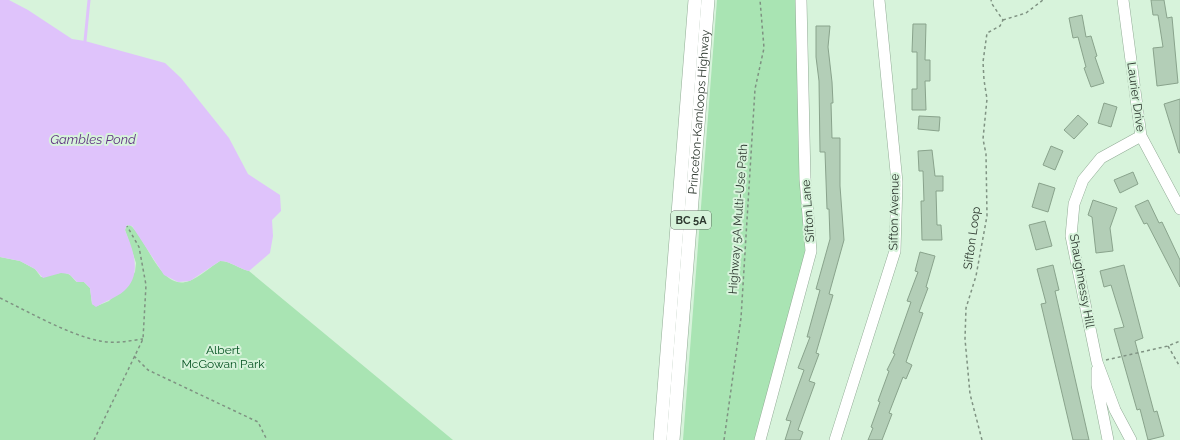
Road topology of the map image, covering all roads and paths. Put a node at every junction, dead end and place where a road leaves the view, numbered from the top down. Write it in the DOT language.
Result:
graph roads {
  1 [pos="695,0"];
  2 [pos="708,0"];
  3 [pos="760,0"];
  4 [pos="801,0"];
  5 [pos="879,0"];
  6 [pos="991,0"];
  7 [pos="1043,0"];
  8 [pos="1123,0"];
  9 [pos="1003,20"];
  10 [pos="1141,136"];
  11 [pos="1178,202"];
  12 [pos="127,226"];
  13 [pos="0,298"];
  14 [pos="142,339"];
  15 [pos="1180,341"];
  16 [pos="1168,346"];
  17 [pos="134,356"];
  18 [pos="1097,362"];
  19 [pos="1180,367"];
  20 [pos="94,440"];
  21 [pos="267,440"];
  22 [pos="660,440"];
  23 [pos="673,440"];
  24 [pos="724,440"];
  25 [pos="760,440"];
  26 [pos="835,440"];
  27 [pos="982,440"];
  28 [pos="1108,440"];
  29 [pos="1131,440"];
  1 -- 22 [label="main road, Princeton-Kamloops Highway / BC 5A"];
  2 -- 23 [label="main road, Princeton-Kamloops Highway / BC 5A"];
  3 -- 24 [label="path, Highway 5A Multi-Use Path"];
  4 -- 25 [label="street, Sifton Lane"];
  5 -- 26 [label="street, Sifton Avenue"];
  6 -- 9 [label="path"];
  7 -- 9 [label="path, Sifton Loop"];
  8 -- 10 [label="street, Laurier Drive"];
  9 -- 27 [label="path, Sifton Loop"];
  10 -- 11 [label="street, Laurier Drive"];
  10 -- 18 [label="street, Shaughnessy Hill"];
  12 -- 14 [label="path"];
  13 -- 14 [label="path"];
  14 -- 17 [label="path"];
  15 -- 16 [label="path"];
  16 -- 18 [label="path"];
  16 -- 19 [label="path"];
  17 -- 20 [label="path"];
  17 -- 21 [label="path"];
  18 -- 28 [label="street, Shaughnessy Hill"];
  18 -- 29 [label="street, Shaughnessy Hill"];
}
